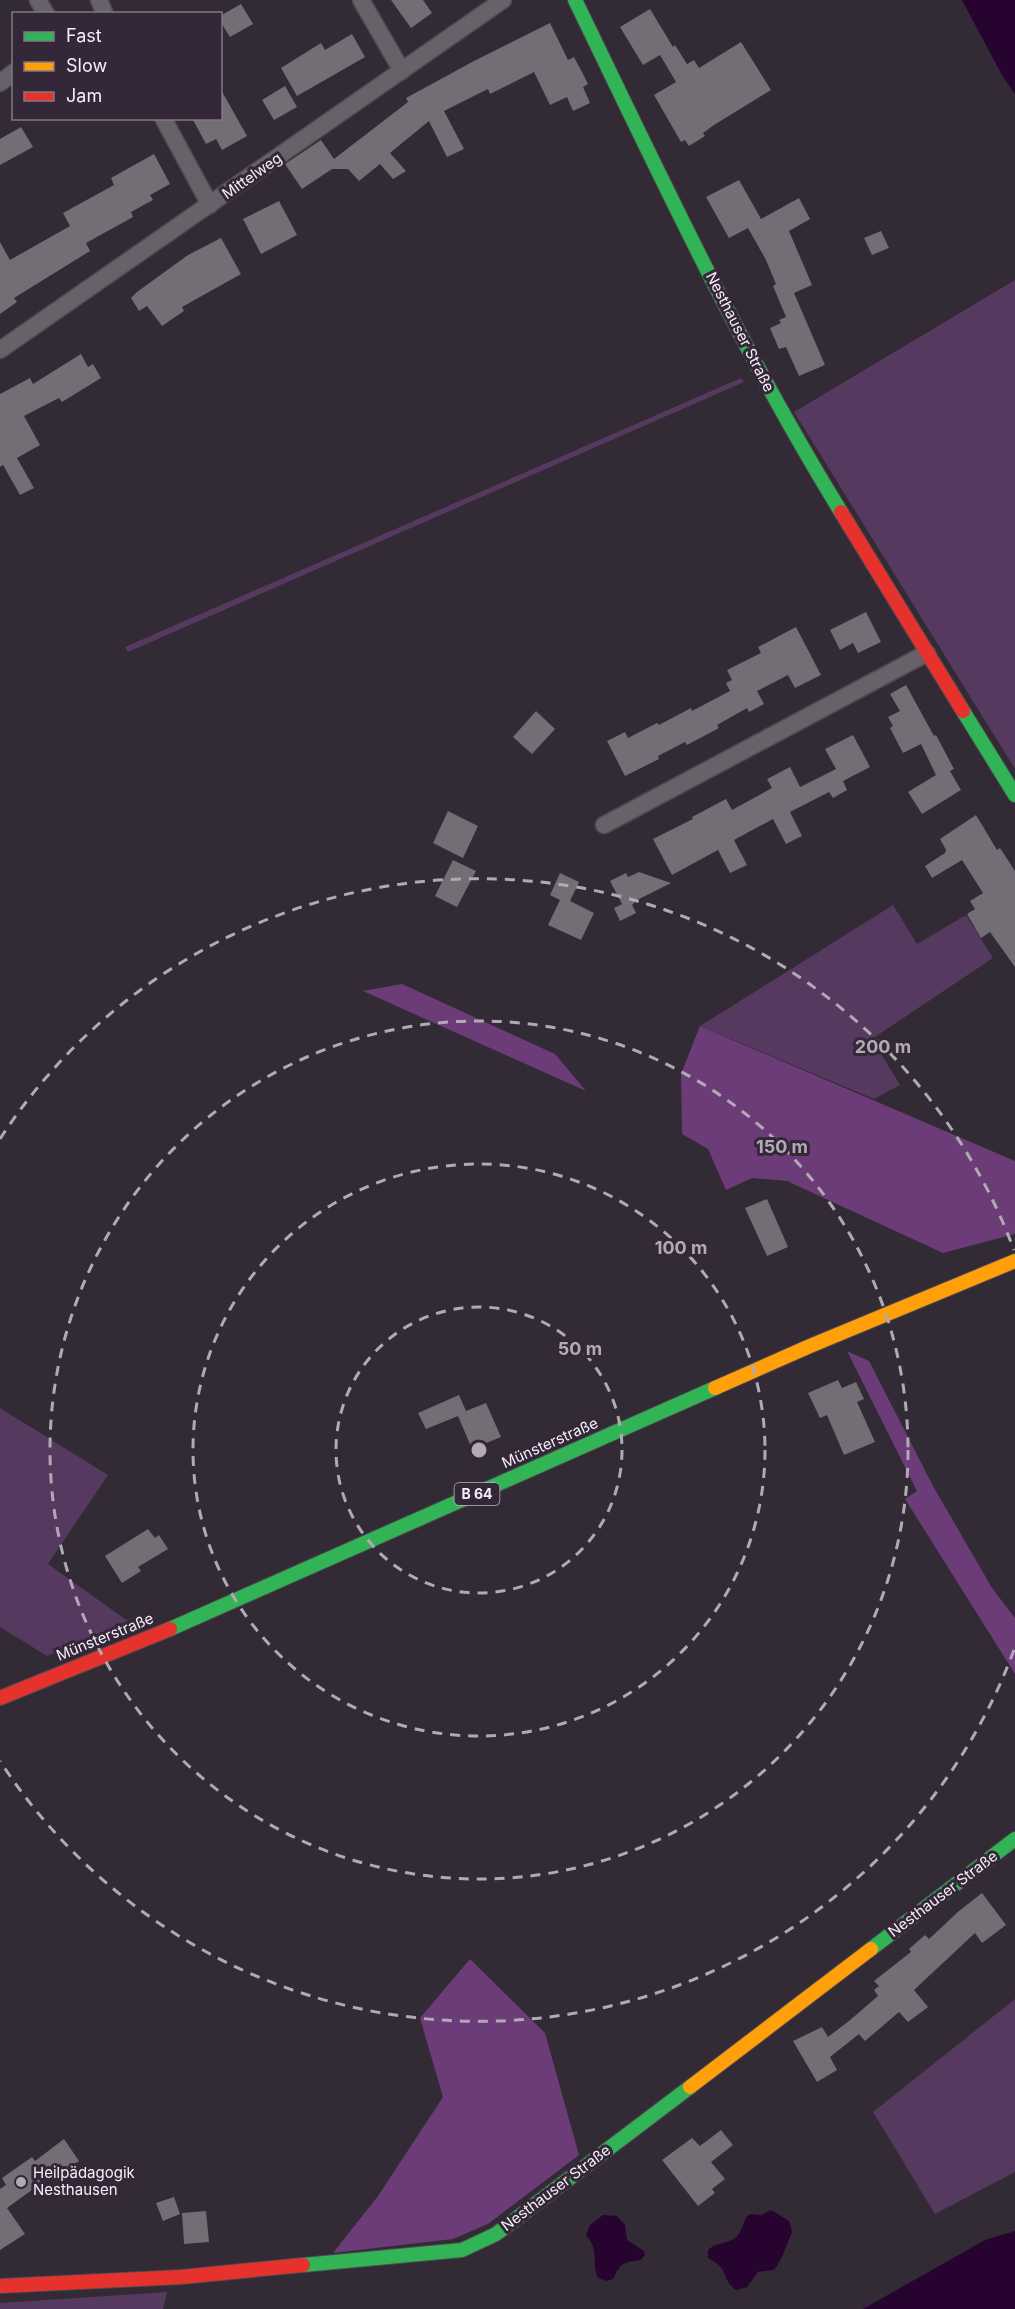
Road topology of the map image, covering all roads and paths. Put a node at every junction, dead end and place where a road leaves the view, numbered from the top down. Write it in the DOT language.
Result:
graph roads {
  1 [pos="361,0"];
  2 [pos="503,0"];
  3 [pos="575,0"];
  4 [pos="402,71"];
  5 [pos="12,74"];
  6 [pos="0,83"];
  7 [pos="164,120"];
  8 [pos="210,205"];
  9 [pos="0,350"];
  10 [pos="927,653"];
  11 [pos="1015,795"];
  12 [pos="604,825"];
  13 [pos="1015,1261"];
  14 [pos="0,1698"];
  15 [pos="1015,1839"];
  16 [pos="0,2286"];
  1 -- 4 [label="street"];
  2 -- 4 [label="street, Mittelweg"];
  3 -- 10 [label="street, Nesthauser Straße"];
  4 -- 8 [label="street, Mittelweg"];
  5 -- 6 [label="street"];
  7 -- 8 [label="street"];
  8 -- 9 [label="street, Mittelweg"];
  10 -- 11 [label="street, Nesthauser Straße"];
  10 -- 12 [label="street"];
  13 -- 14 [label="street, Münsterstraße / B 64"];
  15 -- 16 [label="street, Nesthauser Straße"];
}
